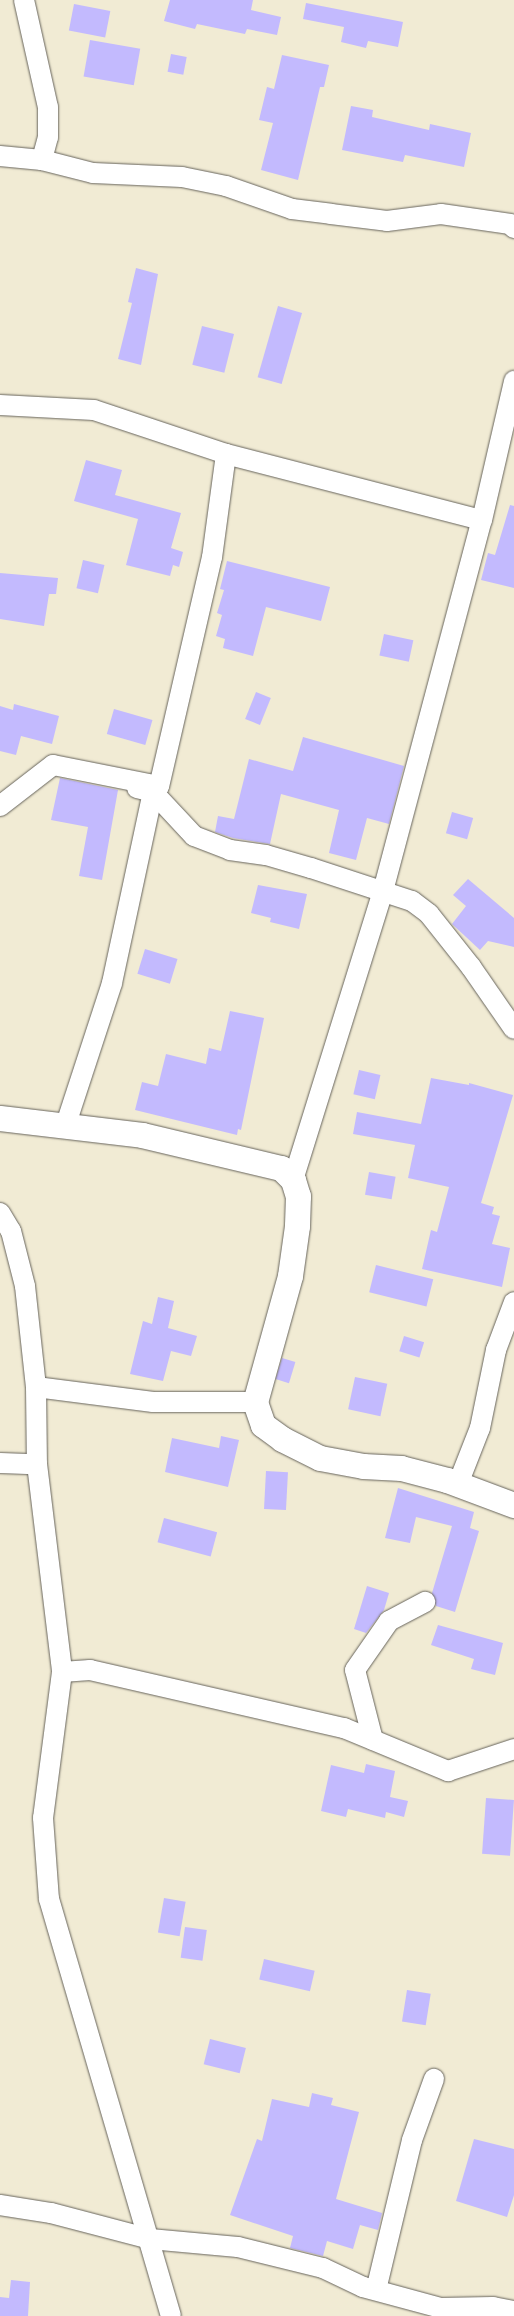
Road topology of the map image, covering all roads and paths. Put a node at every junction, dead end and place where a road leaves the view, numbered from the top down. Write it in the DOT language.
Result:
graph roads {
  1 [pos="24,0"];
  2 [pos="0,156"];
  3 [pos="42,160"];
  4 [pos="514,228"];
  5 [pos="514,381"];
  6 [pos="0,406"];
  7 [pos="226,454"];
  8 [pos="482,520"];
  9 [pos="53,765"];
  10 [pos="153,792"];
  11 [pos="0,806"];
  12 [pos="384,891"];
  13 [pos="514,1029"];
  14 [pos="0,1118"];
  15 [pos="66,1124"];
  16 [pos="293,1180"];
  17 [pos="0,1213"];
  18 [pos="514,1302"];
  19 [pos="36,1388"];
  20 [pos="255,1402"];
  21 [pos="0,1463"];
  22 [pos="37,1464"];
  23 [pos="458,1484"];
  24 [pos="514,1505"];
  25 [pos="425,1602"];
  26 [pos="62,1672"];
  27 [pos="373,1740"];
  28 [pos="514,1749"];
  29 [pos="434,2079"];
  30 [pos="0,2205"];
  31 [pos="150,2239"];
  32 [pos="376,2290"];
  33 [pos="514,2311"];
  34 [pos="446,2312"];
  35 [pos="171,2316"];
  1 -- 3 [label="street"];
  2 -- 3 [label="street"];
  3 -- 4 [label="street"];
  5 -- 8 [label="street"];
  6 -- 7 [label="street"];
  7 -- 8 [label="street"];
  7 -- 9 [label="street"];
  8 -- 12 [label="street"];
  9 -- 10 [label="street"];
  9 -- 11 [label="street"];
  10 -- 12 [label="street"];
  10 -- 15 [label="street"];
  12 -- 13 [label="street"];
  12 -- 16 [label="street"];
  14 -- 15 [label="street"];
  15 -- 16 [label="street"];
  16 -- 20 [label="street"];
  17 -- 19 [label="street"];
  18 -- 23 [label="street"];
  19 -- 20 [label="street"];
  19 -- 22 [label="street"];
  20 -- 23 [label="street"];
  21 -- 22 [label="street"];
  22 -- 26 [label="street"];
  23 -- 24 [label="street"];
  25 -- 27 [label="street"];
  26 -- 27 [label="street"];
  26 -- 31 [label="street"];
  27 -- 28 [label="street"];
  29 -- 32 [label="street"];
  30 -- 31 [label="street"];
  31 -- 32 [label="street"];
  31 -- 35 [label="street"];
  32 -- 34 [label="street"];
  33 -- 34 [label="street"];
}
